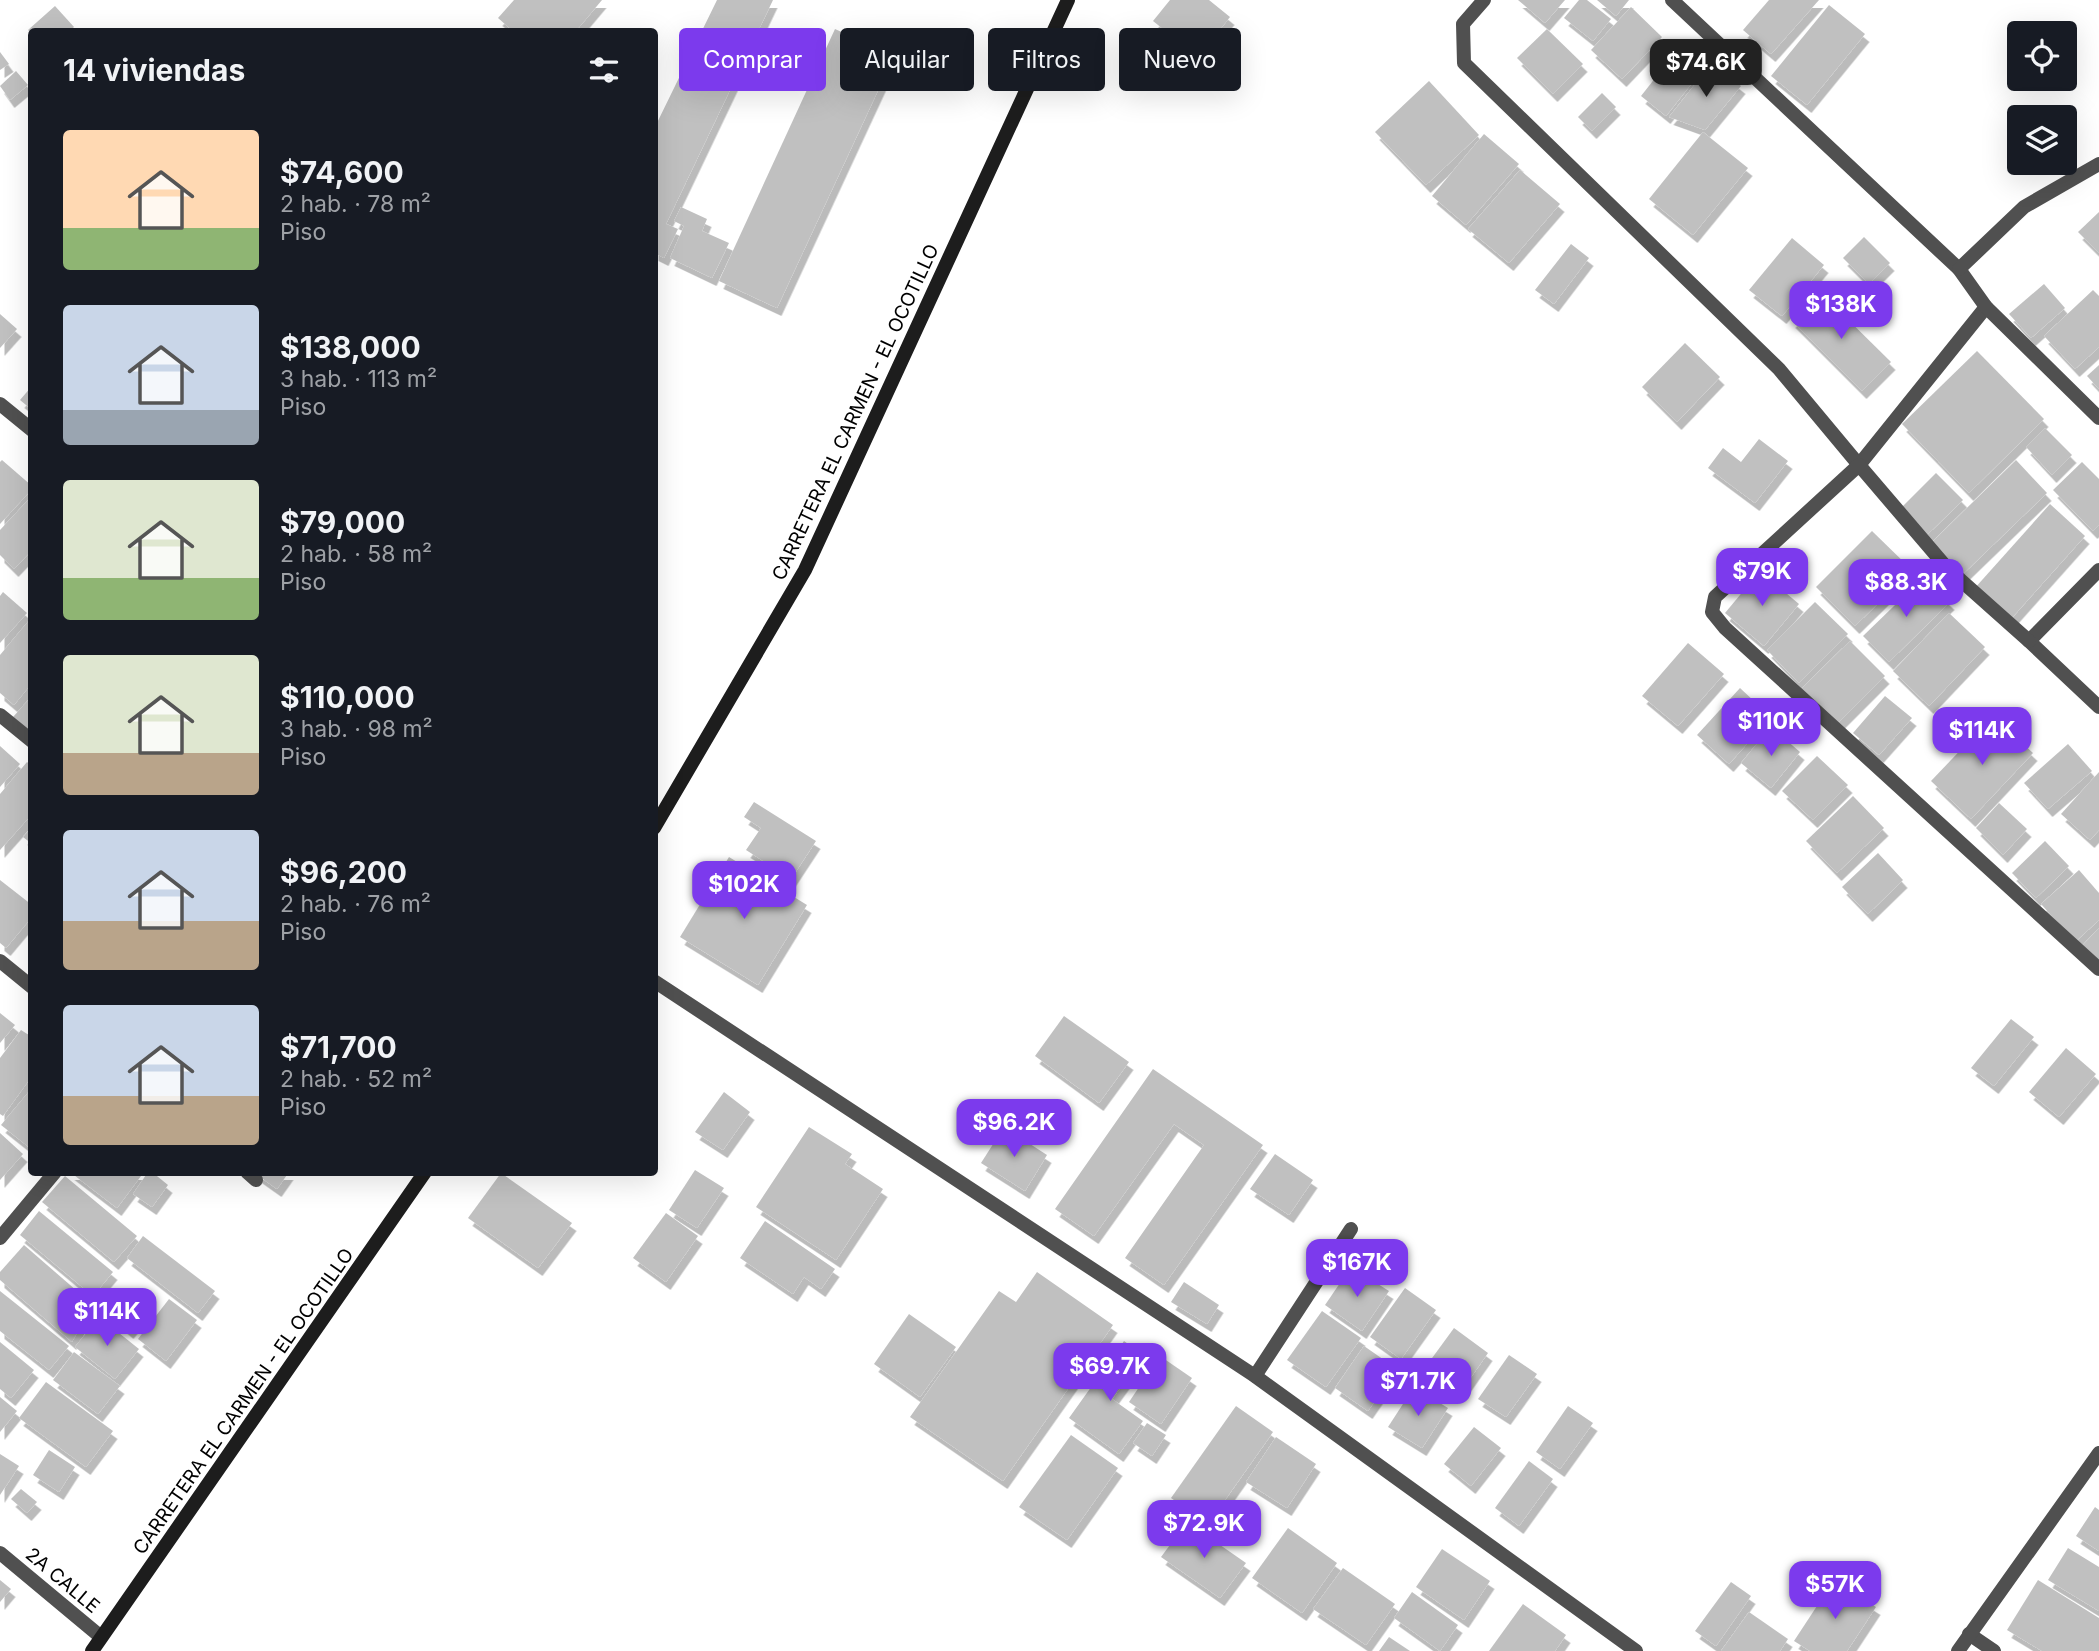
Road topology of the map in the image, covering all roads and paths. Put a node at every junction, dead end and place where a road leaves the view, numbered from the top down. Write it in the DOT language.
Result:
graph roads {
  1 [pos="1068,0"];
  2 [pos="1484,0"];
  3 [pos="1672,0"];
  4 [pos="2099,164"];
  5 [pos="1959,269"];
  6 [pos="1986,307"];
  7 [pos="0,404"];
  8 [pos="2099,418"];
  9 [pos="28,427"];
  10 [pos="1859,464"];
  11 [pos="2099,570"];
  12 [pos="2029,641"];
  13 [pos="2099,707"];
  14 [pos="0,715"];
  15 [pos="28,738"];
  16 [pos="658,821"];
  17 [pos="0,961"];
  18 [pos="2099,969"];
  19 [pos="28,984"];
  20 [pos="658,984"];
  21 [pos="52,1176"];
  22 [pos="422,1176"];
  23 [pos="1351,1229"];
  24 [pos="0,1238"];
  25 [pos="1255,1376"];
  26 [pos="2098,1458"];
  27 [pos="0,1553"];
  28 [pos="1969,1634"];
  29 [pos="101,1637"];
  30 [pos="92,1651"];
  31 [pos="1636,1651"];
  32 [pos="1958,1651"];
  33 [pos="1994,1651"];
  1 -- 16 [label="main road, CARRETERA EL CARMEN - EL OCOTILLO"];
  2 -- 10 [label="street"];
  3 -- 5 [label="street"];
  4 -- 5 [label="street"];
  5 -- 6 [label="street"];
  6 -- 8 [label="street"];
  6 -- 10 [label="street"];
  7 -- 9 [label="street"];
  10 -- 12 [label="street"];
  10 -- 18 [label="street"];
  11 -- 12 [label="street"];
  12 -- 13 [label="street"];
  14 -- 15 [label="street"];
  17 -- 19 [label="street"];
  20 -- 25 [label="street"];
  21 -- 24 [label="street"];
  22 -- 29 [label="main road, CARRETERA EL CARMEN - EL OCOTILLO"];
  23 -- 25 [label="street"];
  25 -- 31 [label="street"];
  26 -- 28 [label="street"];
  27 -- 29 [label="street, 2A CALLE"];
  28 -- 32 [label="street"];
  28 -- 33 [label="street"];
  29 -- 30 [label="main road, CARRETERA EL CARMEN - EL OCOTILLO"];
}
